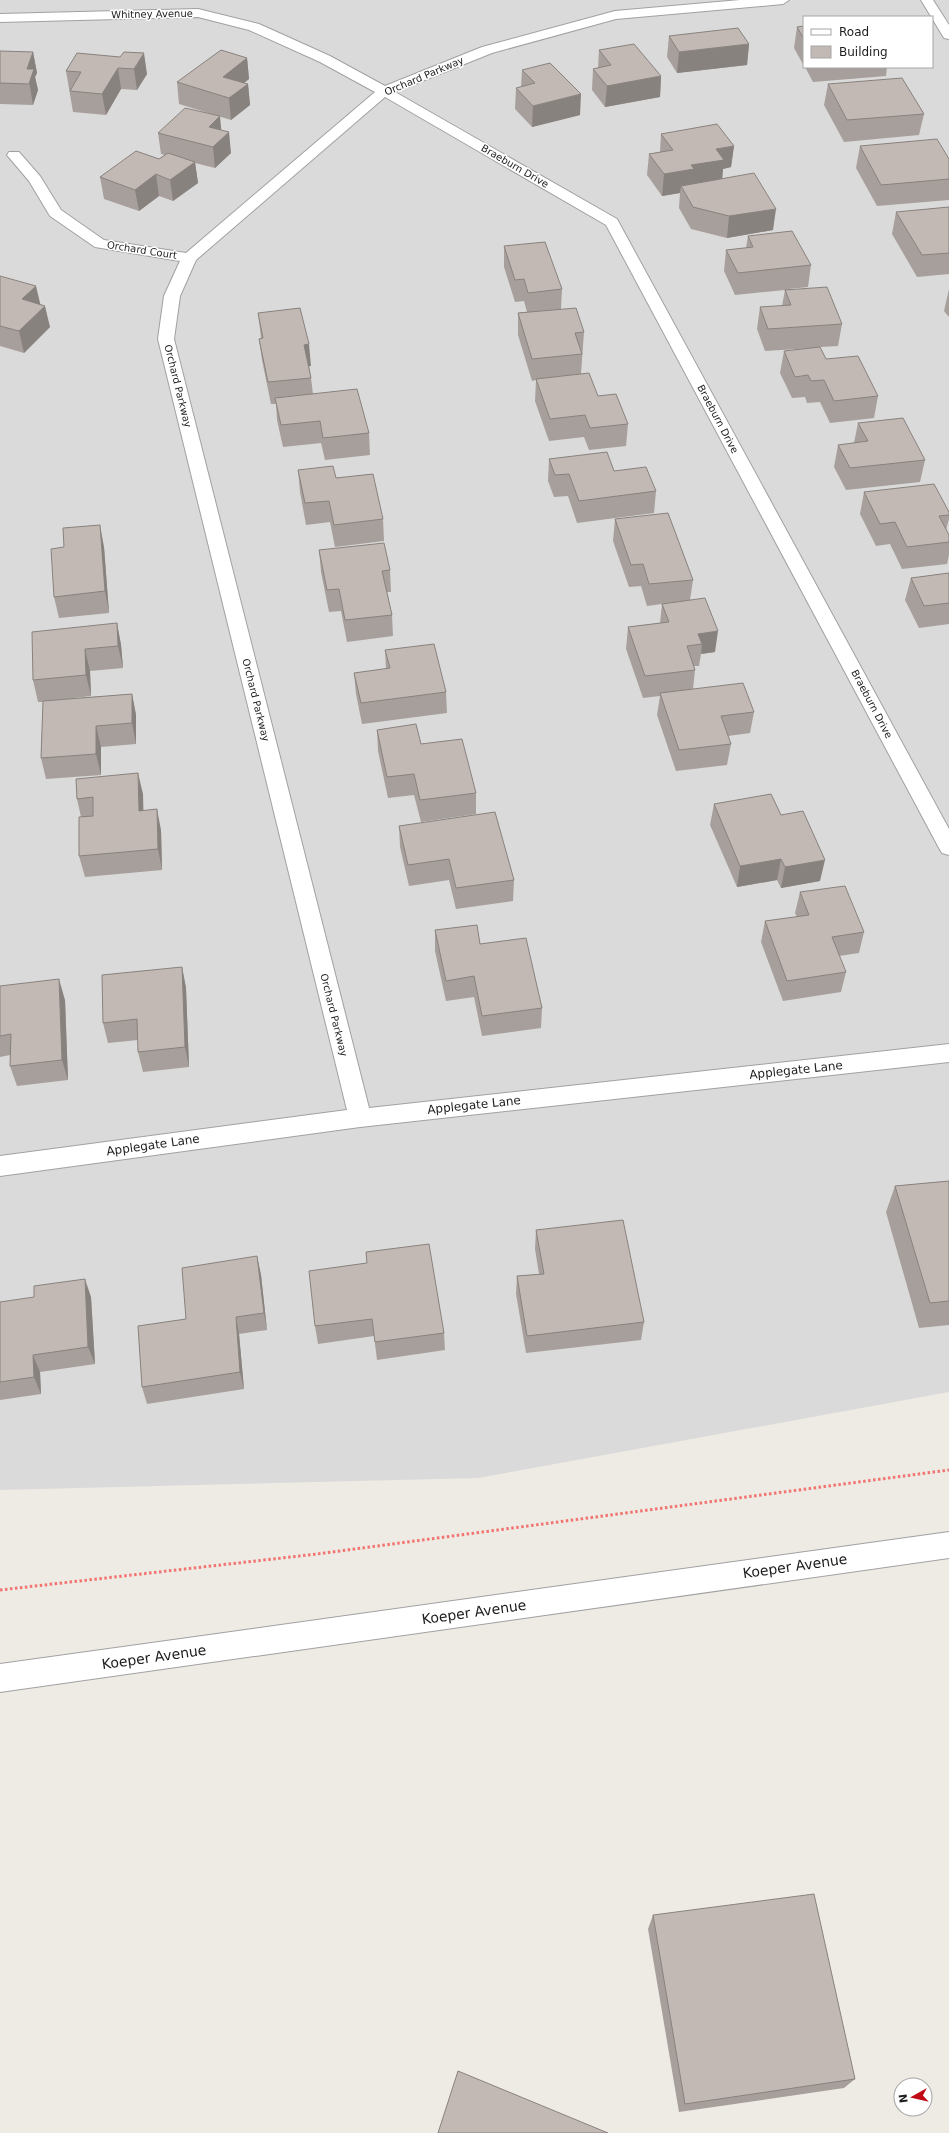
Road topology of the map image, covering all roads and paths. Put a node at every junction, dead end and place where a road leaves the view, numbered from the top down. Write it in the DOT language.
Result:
graph roads {
  1 [pos="209,0"];
  2 [pos="783,0"];
  3 [pos="927,0"];
  4 [pos="198,13"];
  5 [pos="0,18"];
  6 [pos="949,35"];
  7 [pos="384,91"];
  8 [pos="14,155"];
  9 [pos="189,258"];
  10 [pos="949,848"];
  11 [pos="949,1053"];
  12 [pos="360,1118"];
  13 [pos="0,1166"];
  14 [pos="949,1470"];
  15 [pos="949,1545"];
  16 [pos="0,1590"];
  17 [pos="0,1678"];
  1 -- 4 [label="street"];
  2 -- 7 [label="street, Orchard Parkway"];
  3 -- 6 [label="street"];
  4 -- 5 [label="street, Whitney Avenue"];
  4 -- 7 [label="street, Whitney Avenue"];
  7 -- 9 [label="street, Orchard Parkway"];
  7 -- 10 [label="street, Braeburn Drive"];
  8 -- 9 [label="street, Orchard Court"];
  9 -- 12 [label="street, Orchard Parkway"];
  11 -- 12 [label="street, Applegate Lane"];
  12 -- 13 [label="street, Applegate Lane"];
  14 -- 16 [label="path"];
  15 -- 17 [label="street, Koeper Avenue"];
}
